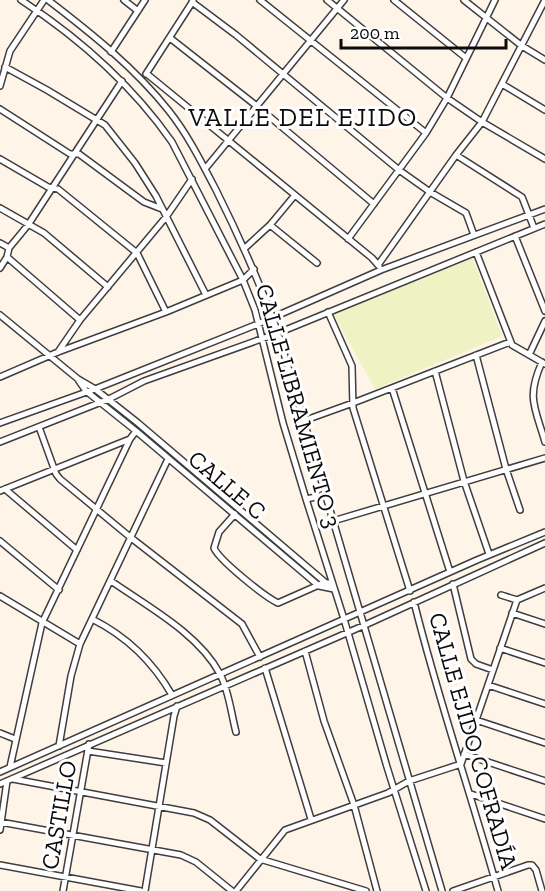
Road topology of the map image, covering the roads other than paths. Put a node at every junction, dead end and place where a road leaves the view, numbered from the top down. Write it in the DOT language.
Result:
graph roads {
  1 [pos="21,0"];
  2 [pos="46,0"];
  3 [pos="124,0"];
  4 [pos="145,0"];
  5 [pos="260,0"];
  6 [pos="327,0"];
  7 [pos="344,0"];
  8 [pos="394,0"];
  9 [pos="464,0"];
  10 [pos="495,0"];
  11 [pos="545,0"];
  12 [pos="193,1"];
  13 [pos="337,9"];
  14 [pos="138,11"];
  15 [pos="37,12"];
  16 [pos="486,17"];
  17 [pos="170,38"];
  18 [pos="310,41"];
  19 [pos="522,46"];
  20 [pos="111,52"];
  21 [pos="466,58"];
  22 [pos="545,60"];
  23 [pos="5,67"];
  24 [pos="147,74"];
  25 [pos="284,75"];
  26 [pos="142,80"];
  27 [pos="122,81"];
  28 [pos="0,84"];
  29 [pos="502,84"];
  30 [pos="447,98"];
  31 [pos="258,107"];
  32 [pos="0,110"];
  33 [pos="545,110"];
  34 [pos="97,119"];
  35 [pos="482,122"];
  36 [pos="426,133"];
  37 [pos="228,143"];
  38 [pos="75,154"];
  39 [pos="456,155"];
  40 [pos="0,159"];
  41 [pos="545,159"];
  42 [pos="205,169"];
  43 [pos="399,170"];
  44 [pos="192,179"];
  45 [pos="52,188"];
  46 [pos="430,192"];
  47 [pos="295,195"];
  48 [pos="374,204"];
  49 [pos="0,207"];
  50 [pos="162,209"];
  51 [pos="545,209"];
  52 [pos="528,214"];
  53 [pos="166,217"];
  54 [pos="545,224"];
  55 [pos="28,225"];
  56 [pos="270,225"];
  57 [pos="534,228"];
  58 [pos="474,235"];
  59 [pos="515,236"];
  60 [pos="348,239"];
  61 [pos="0,243"];
  62 [pos="9,248"];
  63 [pos="245,248"];
  64 [pos="476,252"];
  65 [pos="137,253"];
  66 [pos="7,257"];
  67 [pos="317,263"];
  68 [pos="0,268"];
  69 [pos="379,268"];
  70 [pos="254,269"];
  71 [pos="243,280"];
  72 [pos="108,287"];
  73 [pos="206,295"];
  74 [pos="545,311"];
  75 [pos="166,312"];
  76 [pos="328,312"];
  77 [pos="0,315"];
  78 [pos="273,319"];
  79 [pos="80,320"];
  80 [pos="545,321"];
  81 [pos="258,324"];
  82 [pos="278,333"];
  83 [pos="262,338"];
  84 [pos="510,342"];
  85 [pos="58,352"];
  86 [pos="476,355"];
  87 [pos="529,355"];
  88 [pos="51,356"];
  89 [pos="543,363"];
  90 [pos="435,371"];
  91 [pos="0,376"];
  92 [pos="78,379"];
  93 [pos="392,388"];
  94 [pos="94,389"];
  95 [pos="86,391"];
  96 [pos="109,399"];
  97 [pos="100,402"];
  98 [pos="353,404"];
  99 [pos="303,421"];
  100 [pos="0,423"];
  101 [pos="39,426"];
  102 [pos="136,431"];
  103 [pos="130,440"];
  104 [pos="545,441"];
  105 [pos="0,442"];
  106 [pos="545,458"];
  107 [pos="168,459"];
  108 [pos="184,463"];
  109 [pos="55,469"];
  110 [pos="180,469"];
  111 [pos="506,469"];
  112 [pos="464,481"];
  113 [pos="3,490"];
  114 [pos="424,493"];
  115 [pos="326,495"];
  116 [pos="306,500"];
  117 [pos="383,506"];
  118 [pos="96,509"];
  119 [pos="519,510"];
  120 [pos="237,512"];
  121 [pos="333,521"];
  122 [pos="545,531"];
  123 [pos="130,537"];
  124 [pos="0,541"];
  125 [pos="545,543"];
  126 [pos="77,550"];
  127 [pos="489,554"];
  128 [pos="450,572"];
  129 [pos="111,581"];
  130 [pos="324,581"];
  131 [pos="453,584"];
  132 [pos="319,586"];
  133 [pos="332,586"];
  134 [pos="545,588"];
  135 [pos="58,590"];
  136 [pos="410,591"];
  137 [pos="501,595"];
  138 [pos="1,597"];
  139 [pos="517,600"];
  140 [pos="414,602"];
  141 [pos="0,606"];
  142 [pos="361,612"];
  143 [pos="512,613"];
  144 [pos="92,619"];
  145 [pos="344,619"];
  146 [pos="42,623"];
  147 [pos="545,624"];
  148 [pos="364,625"];
  149 [pos="347,632"];
  150 [pos="80,644"];
  151 [pos="500,648"];
  152 [pos="305,651"];
  153 [pos="260,657"];
  154 [pos="545,663"];
  155 [pos="265,668"];
  156 [pos="493,670"];
  157 [pos="220,674"];
  158 [pos="224,685"];
  159 [pos="488,685"];
  160 [pos="172,695"];
  161 [pos="545,704"];
  162 [pos="177,706"];
  163 [pos="476,720"];
  164 [pos="236,732"];
  165 [pos="0,733"];
  166 [pos="15,739"];
  167 [pos="545,743"];
  168 [pos="59,746"];
  169 [pos="89,748"];
  170 [pos="464,754"];
  171 [pos="166,763"];
  172 [pos="461,764"];
  173 [pos="10,767"];
  174 [pos="0,772"];
  175 [pos="9,780"];
  176 [pos="409,781"];
  177 [pos="545,781"];
  178 [pos="0,784"];
  179 [pos="394,789"];
  180 [pos="80,793"];
  181 [pos="471,794"];
  182 [pos="354,805"];
  183 [pos="159,807"];
  184 [pos="312,819"];
  185 [pos="545,819"];
  186 [pos="0,825"];
  187 [pos="72,835"];
  188 [pos="151,849"];
  189 [pos="260,859"];
  190 [pos="0,865"];
  191 [pos="494,877"];
  192 [pos="66,878"];
  193 [pos="63,891"];
  194 [pos="143,891"];
  195 [pos="234,891"];
  196 [pos="366,891"];
  197 [pos="376,891"];
  198 [pos="426,891"];
  199 [pos="442,891"];
  200 [pos="453,891"];
  201 [pos="498,891"];
  202 [pos="542,891"];
  1 -- 15 [label="street, CALLE LIBRAMIENTO 3"];
  2 -- 15 [label="street"];
  2 -- 20 [label="street, CALLE LIBRAMIENTO 3"];
  3 -- 14 [label="street"];
  4 -- 14 [label="street"];
  5 -- 18 [label="street"];
  6 -- 13 [label="street"];
  7 -- 13 [label="street"];
  8 -- 21 [label="street"];
  9 -- 16 [label="street"];
  10 -- 16 [label="street"];
  11 -- 19 [label="street"];
  12 -- 17 [label="street"];
  12 -- 25 [label="street"];
  13 -- 18 [label="street"];
  13 -- 30 [label="street"];
  14 -- 20 [label="street"];
  15 -- 23 [label="street"];
  15 -- 27 [label="street, CALLE LIBRAMIENTO 3"];
  16 -- 19 [label="street"];
  16 -- 21 [label="street"];
  17 -- 24 [label="street"];
  17 -- 31 [label="street"];
  18 -- 25 [label="street"];
  18 -- 36 [label="street"];
  19 -- 22 [label="street"];
  19 -- 29 [label="street"];
  20 -- 26 [label="street, CALLE LIBRAMIENTO 3"];
  21 -- 30 [label="street"];
  23 -- 28 [label="street"];
  23 -- 34 [label="street"];
  24 -- 26 [label="street"];
  24 -- 37 [label="street"];
  25 -- 31 [label="street"];
  25 -- 43 [label="street"];
  26 -- 42 [label="street, CALLE LIBRAMIENTO 3"];
  27 -- 34 [label="street"];
  27 -- 44 [label="street, CALLE LIBRAMIENTO 3"];
  29 -- 33 [label="street"];
  29 -- 35 [label="street"];
  30 -- 35 [label="street"];
  30 -- 36 [label="street"];
  31 -- 37 [label="street"];
  31 -- 48 [label="street"];
  32 -- 38 [label="street"];
  34 -- 38 [label="street"];
  34 -- 50 [label="street"];
  35 -- 39 [label="street"];
  35 -- 41 [label="street"];
  36 -- 43 [label="street"];
  37 -- 42 [label="street"];
  37 -- 47 [label="street"];
  38 -- 45 [label="street"];
  38 -- 50 [label="street"];
  39 -- 46 [label="street"];
  39 -- 52 [label="street"];
  40 -- 45 [label="street"];
  42 -- 63 [label="street, CALLE LIBRAMIENTO 3"];
  43 -- 46 [label="street"];
  43 -- 48 [label="street"];
  44 -- 53 [label="street"];
  44 -- 71 [label="street, CALLE LIBRAMIENTO 3"];
  45 -- 55 [label="street"];
  45 -- 65 [label="street"];
  46 -- 58 [label="street"];
  46 -- 69 [label="street"];
  47 -- 56 [label="street"];
  47 -- 60 [label="street"];
  48 -- 60 [label="street"];
  49 -- 55 [label="street"];
  50 -- 53 [label="street"];
  51 -- 52 [label="street"];
  52 -- 57 [label="street"];
  52 -- 58 [label="street"];
  53 -- 65 [label="street"];
  53 -- 73 [label="street"];
  54 -- 57 [label="street"];
  55 -- 62 [label="street"];
  55 -- 72 [label="street"];
  56 -- 63 [label="street"];
  56 -- 67 [label="street"];
  57 -- 59 [label="street"];
  58 -- 69 [label="street"];
  59 -- 64 [label="street"];
  59 -- 74 [label="street"];
  60 -- 69 [label="street"];
  61 -- 62 [label="street"];
  62 -- 66 [label="street"];
  63 -- 70 [label="street, CALLE LIBRAMIENTO 3"];
  64 -- 76 [label="street"];
  64 -- 84 [label="street"];
  65 -- 72 [label="street"];
  65 -- 75 [label="street"];
  66 -- 68 [label="street"];
  66 -- 79 [label="street"];
  69 -- 78 [label="street"];
  70 -- 71 [label="street"];
  70 -- 78 [label="street, CALLE LIBRAMIENTO 3"];
  71 -- 73 [label="street"];
  71 -- 81 [label="street, CALLE LIBRAMIENTO 3"];
  72 -- 79 [label="street"];
  73 -- 75 [label="street"];
  75 -- 85 [label="street"];
  76 -- 82 [label="street"];
  76 -- 98 [label="street"];
  77 -- 88 [label="street"];
  78 -- 81 [label="street"];
  78 -- 82 [label="street, CALLE LIBRAMIENTO 3"];
  79 -- 85 [label="street"];
  80 -- 87 [label="street"];
  81 -- 83 [label="street, CALLE LIBRAMIENTO 3"];
  81 -- 94 [label="street"];
  82 -- 83 [label="street"];
  82 -- 99 [label="street, CALLE LIBRAMIENTO 3"];
  83 -- 96 [label="street"];
  83 -- 116 [label="street, CALLE LIBRAMIENTO 3"];
  84 -- 86 [label="street"];
  84 -- 87 [label="street"];
  85 -- 88 [label="street"];
  86 -- 90 [label="street"];
  86 -- 111 [label="street"];
  87 -- 89 [label="street"];
  88 -- 91 [label="street"];
  88 -- 92 [label="street"];
  89 -- 104 [label="street"];
  90 -- 93 [label="street"];
  90 -- 112 [label="street"];
  92 -- 94 [label="street, CALLE C"];
  92 -- 95 [label="street, CALLE C"];
  93 -- 98 [label="street"];
  93 -- 114 [label="street"];
  94 -- 95 [label="street"];
  94 -- 96 [label="street, CALLE C"];
  95 -- 97 [label="street, CALLE C"];
  95 -- 100 [label="street"];
  96 -- 97 [label="street"];
  96 -- 108 [label="street, CALLE C"];
  97 -- 101 [label="street"];
  97 -- 102 [label="street, CALLE C"];
  98 -- 99 [label="street"];
  98 -- 117 [label="street"];
  99 -- 115 [label="street, CALLE LIBRAMIENTO 3"];
  101 -- 105 [label="street"];
  101 -- 109 [label="street"];
  102 -- 103 [label="street"];
  102 -- 107 [label="street, CALLE C"];
  103 -- 109 [label="street"];
  103 -- 118 [label="street"];
  106 -- 111 [label="street"];
  107 -- 110 [label="street, CALLE C"];
  107 -- 123 [label="street"];
  108 -- 110 [label="street"];
  108 -- 120 [label="street, CALLE C"];
  109 -- 113 [label="street"];
  109 -- 118 [label="street"];
  110 -- 120 [label="street, CALLE C"];
  111 -- 112 [label="street"];
  111 -- 119 [label="street"];
  112 -- 114 [label="street"];
  112 -- 127 [label="street"];
  113 -- 126 [label="street"];
  114 -- 117 [label="street"];
  114 -- 128 [label="street"];
  115 -- 116 [label="street"];
  115 -- 121 [label="street, CALLE LIBRAMIENTO 3"];
  116 -- 133 [label="street, CALLE LIBRAMIENTO 3"];
  117 -- 121 [label="street"];
  117 -- 136 [label="street"];
  118 -- 123 [label="street"];
  118 -- 126 [label="street"];
  120 -- 130 [label="street, CALLE C"];
  120 -- 132 [label="street, CALLE C"];
  120 -- 132 [label="street"];
  121 -- 142 [label="street, CALLE LIBRAMIENTO 3"];
  122 -- 127 [label="street"];
  123 -- 129 [label="street"];
  123 -- 153 [label="street"];
  124 -- 135 [label="street"];
  125 -- 131 [label="street"];
  126 -- 135 [label="street"];
  127 -- 128 [label="street"];
  128 -- 136 [label="street"];
  129 -- 144 [label="street"];
  129 -- 157 [label="street"];
  130 -- 132 [label="street"];
  130 -- 133 [label="street, CALLE C"];
  131 -- 140 [label="street"];
  131 -- 156 [label="street"];
  132 -- 133 [label="street, CALLE C"];
  133 -- 145 [label="street, CALLE LIBRAMIENTO 3"];
  134 -- 139 [label="street"];
  135 -- 146 [label="street"];
  136 -- 142 [label="street"];
  137 -- 139 [label="street"];
  138 -- 141 [label="street"];
  138 -- 146 [label="street"];
  139 -- 143 [label="street"];
  140 -- 148 [label="street"];
  140 -- 172 [label="street, CALLE EJIDO COFRADÍA"];
  142 -- 145 [label="street"];
  142 -- 148 [label="street, CALLE LIBRAMIENTO 3"];
  143 -- 147 [label="street"];
  143 -- 151 [label="street"];
  144 -- 150 [label="street"];
  144 -- 160 [label="street"];
  145 -- 149 [label="street, CALLE LIBRAMIENTO 3"];
  145 -- 153 [label="street"];
  146 -- 150 [label="street"];
  146 -- 166 [label="street"];
  148 -- 149 [label="street"];
  148 -- 176 [label="street, CALLE LIBRAMIENTO 3"];
  149 -- 152 [label="street"];
  149 -- 179 [label="street, CALLE LIBRAMIENTO 3"];
  150 -- 168 [label="street"];
  151 -- 154 [label="street"];
  151 -- 156 [label="street"];
  152 -- 155 [label="street"];
  152 -- 182 [label="street"];
  153 -- 157 [label="street"];
  155 -- 158 [label="street"];
  155 -- 184 [label="street"];
  156 -- 159 [label="street"];
  157 -- 158 [label="street"];
  157 -- 160 [label="street"];
  158 -- 162 [label="street"];
  158 -- 164 [label="street"];
  159 -- 161 [label="street"];
  159 -- 163 [label="street"];
  160 -- 168 [label="street"];
  162 -- 169 [label="street"];
  162 -- 171 [label="street"];
  163 -- 167 [label="street"];
  163 -- 170 [label="street"];
  165 -- 166 [label="street"];
  166 -- 173 [label="street"];
  168 -- 173 [label="street"];
  169 -- 171 [label="street"];
  169 -- 175 [label="street"];
  169 -- 180 [label="street, CASTILLO"];
  170 -- 172 [label="street"];
  170 -- 177 [label="street"];
  171 -- 183 [label="street"];
  172 -- 176 [label="street"];
  172 -- 181 [label="street, CALLE EJIDO COFRADÍA"];
  173 -- 174 [label="street"];
  175 -- 178 [label="street"];
  175 -- 180 [label="street"];
  175 -- 186 [label="street"];
  176 -- 179 [label="street"];
  176 -- 199 [label="street, CALLE LIBRAMIENTO 3"];
  179 -- 182 [label="street"];
  179 -- 198 [label="street, CALLE LIBRAMIENTO 3"];
  180 -- 183 [label="street"];
  180 -- 187 [label="street, CASTILLO"];
  181 -- 185 [label="street"];
  181 -- 191 [label="street, CALLE EJIDO COFRADÍA"];
  182 -- 184 [label="street"];
  182 -- 197 [label="street"];
  183 -- 188 [label="street"];
  183 -- 189 [label="street"];
  184 -- 189 [label="street"];
  186 -- 187 [label="street"];
  187 -- 188 [label="street"];
  187 -- 192 [label="street, CASTILLO"];
  188 -- 194 [label="street"];
  188 -- 195 [label="street"];
  189 -- 195 [label="street"];
  189 -- 196 [label="street"];
  190 -- 192 [label="street"];
  191 -- 200 [label="street"];
  191 -- 201 [label="street, CALLE EJIDO COFRADÍA"];
  191 -- 202 [label="street"];
  192 -- 193 [label="street, CASTILLO"];
  192 -- 194 [label="street"];
}
